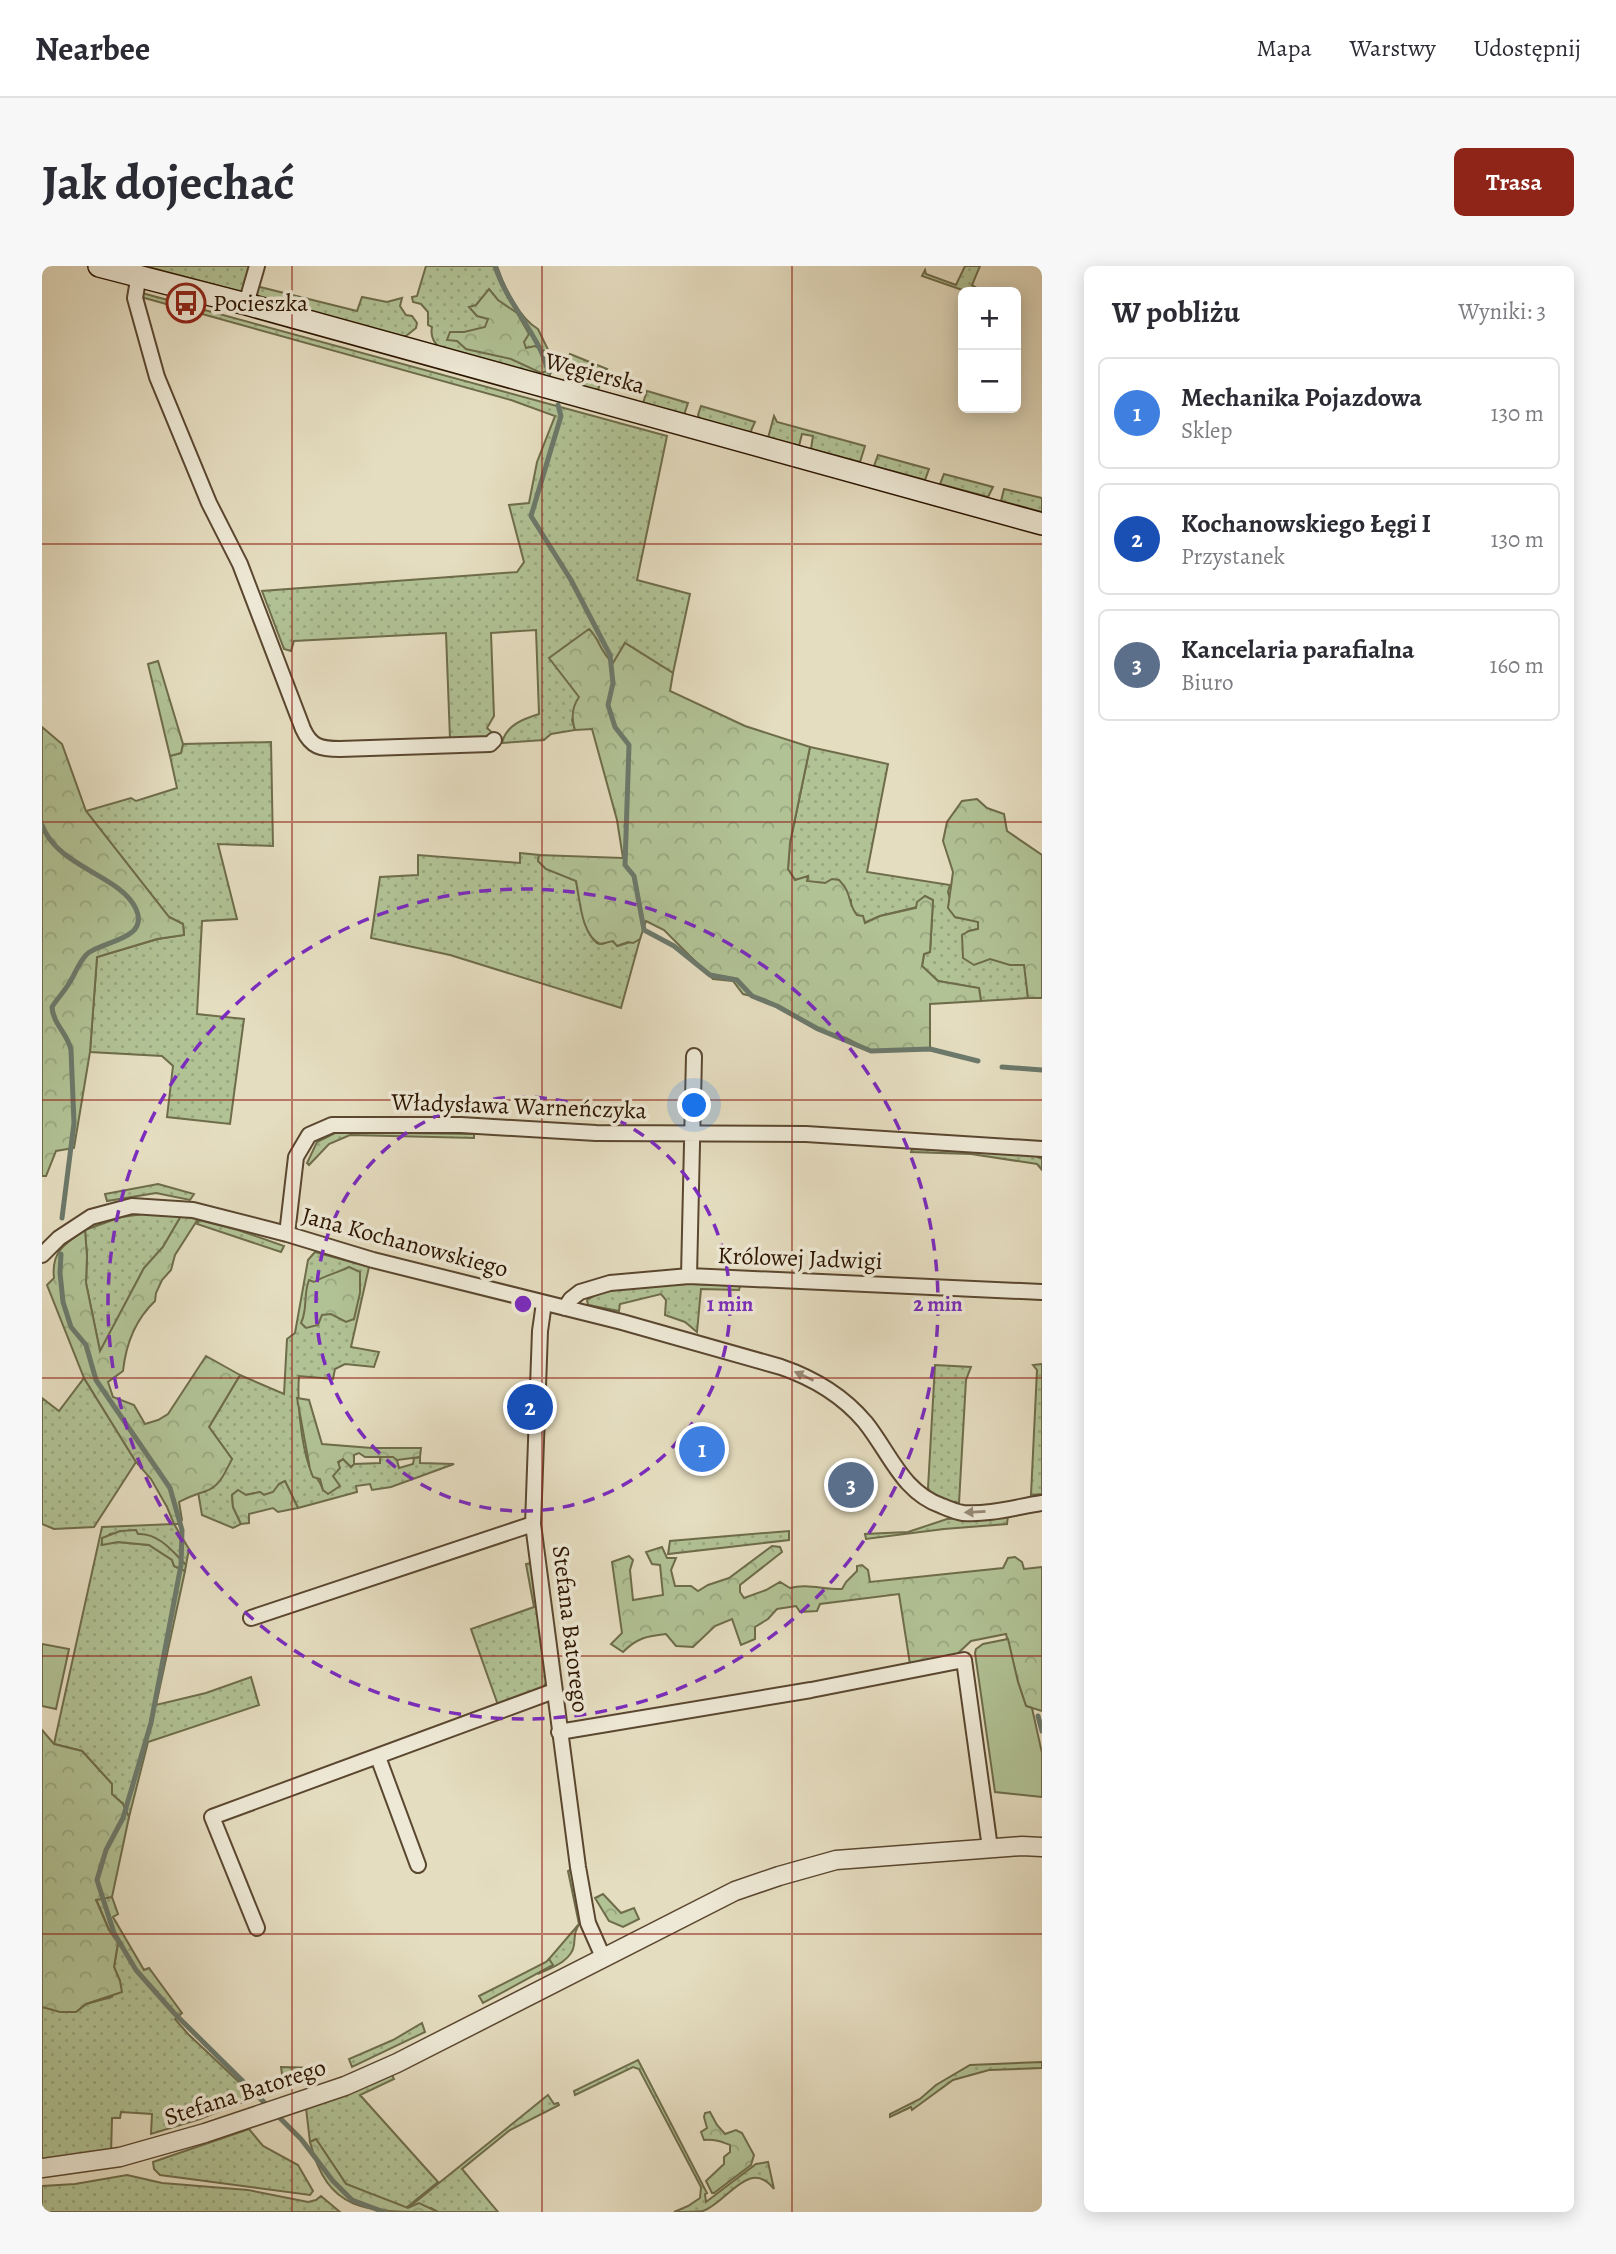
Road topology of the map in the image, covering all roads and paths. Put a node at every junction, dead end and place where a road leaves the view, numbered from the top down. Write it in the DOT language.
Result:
graph roads {
  1 [pos="99,266"];
  2 [pos="257,266"];
  3 [pos="134,270"];
  4 [pos="246,304"];
  5 [pos="1042,524"];
  6 [pos="494,740"];
  7 [pos="694,1056"];
  8 [pos="692,1133"];
  9 [pos="1042,1149"];
  10 [pos="287,1234"];
  11 [pos="42,1255"];
  12 [pos="689,1276"];
  13 [pos="1042,1292"];
  14 [pos="544,1303"];
  15 [pos="565,1308"];
  16 [pos="1042,1503"];
  17 [pos="533,1524"];
  18 [pos="251,1618"];
  19 [pos="554,1691"];
  20 [pos="559,1732"];
  21 [pos="378,1757"];
  22 [pos="1042,1847"];
  23 [pos="990,1849"];
  24 [pos="418,1865"];
  25 [pos="257,1928"];
  26 [pos="603,1957"];
  27 [pos="42,2168"];
  1 -- 3 [label="main road, Węgierska"];
  2 -- 4 [label="street"];
  3 -- 4 [label="main road, Węgierska"];
  3 -- 6 [label="street"];
  4 -- 5 [label="main road, Węgierska"];
  7 -- 8 [label="street"];
  8 -- 9 [label="street, Władysława Warneńczyka"];
  8 -- 10 [label="street, Władysława Warneńczyka"];
  8 -- 12 [label="street"];
  10 -- 11 [label="street, Jana Kochanowskiego"];
  10 -- 14 [label="street, Jana Kochanowskiego"];
  12 -- 13 [label="street, Królowej Jadwigi"];
  12 -- 15 [label="street, Królowej Jadwigi"];
  14 -- 15 [label="street, Jana Kochanowskiego"];
  14 -- 17 [label="street, Stefana Batorego"];
  16 -- 15 [label="street, Jana Kochanowskiego, one-way"];
  17 -- 18 [label="street"];
  17 -- 19 [label="street, Stefana Batorego"];
  19 -- 20 [label="street, Stefana Batorego"];
  19 -- 21 [label="street"];
  20 -- 23 [label="street"];
  20 -- 26 [label="street, Stefana Batorego"];
  21 -- 24 [label="street"];
  21 -- 25 [label="street"];
  22 -- 23 [label="street, Stefana Batorego"];
  23 -- 26 [label="street, Stefana Batorego"];
  26 -- 27 [label="street, Stefana Batorego"];
}
